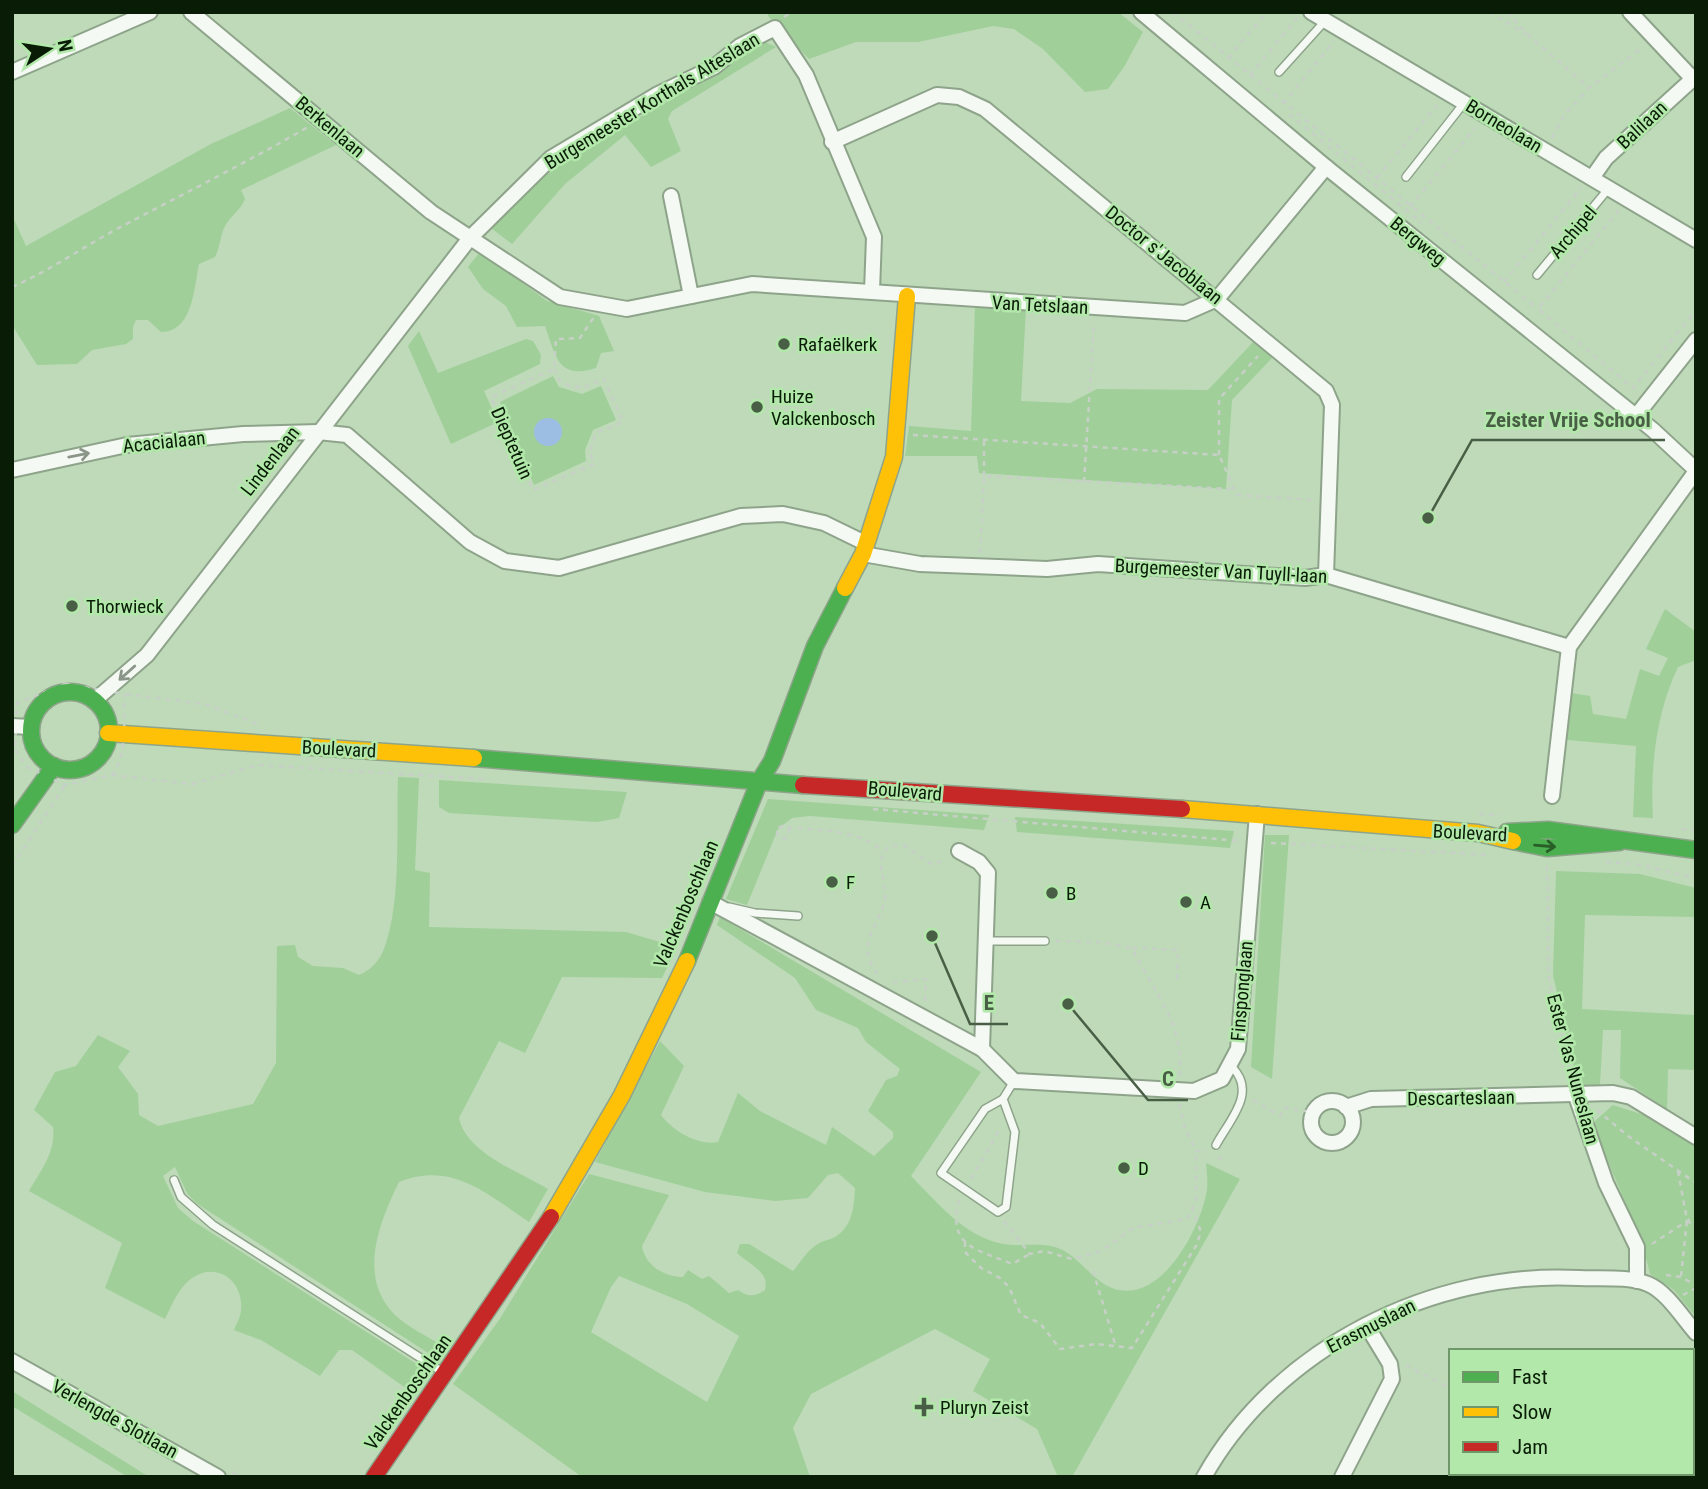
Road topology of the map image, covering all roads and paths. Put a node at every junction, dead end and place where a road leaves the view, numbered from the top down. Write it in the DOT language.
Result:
graph roads {
  1 [pos="150,12"];
  2 [pos="191,12"];
  3 [pos="1141,12"];
  4 [pos="1172,12"];
  5 [pos="1267,12"];
  6 [pos="1311,12"];
  7 [pos="1489,12"];
  8 [pos="1507,12"];
  9 [pos="1630,12"];
  10 [pos="1297,18"];
  11 [pos="1325,21"];
  12 [pos="1528,36"];
  13 [pos="1654,38"];
  14 [pos="1335,40"];
  15 [pos="1228,58"];
  16 [pos="12,72"];
  17 [pos="1279,72"];
  18 [pos="1249,76"];
  19 [pos="1694,77"];
  20 [pos="1589,88"];
  21 [pos="1440,102"];
  22 [pos="1464,102"];
  23 [pos="1283,104"];
  24 [pos="322,120"];
  25 [pos="1479,123"];
  26 [pos="832,142"];
  27 [pos="1545,150"];
  28 [pos="1326,167"];
  29 [pos="1406,177"];
  30 [pos="1377,178"];
  31 [pos="1588,182"];
  32 [pos="1609,188"];
  33 [pos="671,196"];
  34 [pos="1410,206"];
  35 [pos="1621,208"];
  36 [pos="470,238"];
  37 [pos="1696,240"];
  38 [pos="1537,275"];
  39 [pos="1504,282"];
  40 [pos="12,287"];
  41 [pos="872,292"];
  42 [pos="691,296"];
  43 [pos="907,296"];
  44 [pos="1217,299"];
  45 [pos="597,304"];
  46 [pos="1094,308"];
  47 [pos="1538,309"];
  48 [pos="1696,310"];
  49 [pos="1696,340"];
  50 [pos="1269,343"];
  51 [pos="554,369"];
  52 [pos="1636,416"];
  53 [pos="318,432"];
  54 [pos="896,433"];
  55 [pos="984,440"];
  56 [pos="1086,447"];
  57 [pos="1219,455"];
  58 [pos="12,470"];
  59 [pos="1696,470"];
  60 [pos="984,476"];
  61 [pos="1084,482"];
  62 [pos="1234,489"];
  63 [pos="1328,501"];
  64 [pos="864,549"];
  65 [pos="980,566"];
  66 [pos="1326,575"];
  67 [pos="1569,647"];
  68 [pos="125,694"];
  69 [pos="100,696"];
  70 [pos="18,703"];
  71 [pos="12,705"];
  72 [pos="20,727"];
  73 [pos="265,727"];
  74 [pos="115,735"];
  75 [pos="14,749"];
  76 [pos="50,772"];
  77 [pos="112,775"];
  78 [pos="492,779"];
  79 [pos="760,782"];
  80 [pos="65,785"];
  81 [pos="1552,796"];
  82 [pos="864,808"];
  83 [pos="1466,813"];
  84 [pos="1257,814"];
  85 [pos="1508,816"];
  86 [pos="12,825"];
  87 [pos="790,828"];
  88 [pos="1669,828"];
  89 [pos="1696,830"];
  90 [pos="1478,834"];
  91 [pos="1255,842"];
  92 [pos="1619,842"];
  93 [pos="1548,848"];
  94 [pos="1696,850"];
  95 [pos="960,851"];
  96 [pos="883,852"];
  97 [pos="1492,856"];
  98 [pos="943,861"];
  99 [pos="1602,862"];
  100 [pos="12,866"];
  101 [pos="1696,879"];
  102 [pos="710,902"];
  103 [pos="798,916"];
  104 [pos="987,941"];
  105 [pos="1045,941"];
  106 [pos="1132,948"];
  107 [pos="879,976"];
  108 [pos="891,982"];
  109 [pos="1177,982"];
  110 [pos="925,1018"];
  111 [pos="982,1049"];
  112 [pos="1231,1066"];
  113 [pos="1014,1081"];
  114 [pos="1177,1092"];
  115 [pos="1244,1095"];
  116 [pos="1576,1096"];
  117 [pos="1003,1099"];
  118 [pos="1346,1107"];
  119 [pos="1312,1112"];
  120 [pos="1696,1137"];
  121 [pos="1216,1145"];
  122 [pos="1196,1152"];
  123 [pos="1678,1171"];
  124 [pos="174,1180"];
  125 [pos="1696,1183"];
  126 [pos="1193,1210"];
  127 [pos="998,1212"];
  128 [pos="1696,1215"];
  129 [pos="1687,1220"];
  130 [pos="1696,1228"];
  131 [pos="965,1242"];
  132 [pos="1638,1254"];
  133 [pos="1093,1271"];
  134 [pos="1681,1277"];
  135 [pos="1637,1281"];
  136 [pos="1367,1326"];
  137 [pos="1696,1333"];
  138 [pos="1116,1347"];
  139 [pos="12,1361"];
  140 [pos="1405,1364"];
  141 [pos="446,1375"];
  142 [pos="1449,1388"];
  143 [pos="218,1477"];
  144 [pos="374,1477"];
  145 [pos="1204,1477"];
  146 [pos="1342,1477"];
  1 -- 16 [label="street"];
  2 -- 24 [label="street, Berkenlaan"];
  3 -- 28 [label="street, Bergweg"];
  4 -- 15 [label="path"];
  5 -- 15 [label="path"];
  6 -- 11 [label="street, Borneolaan"];
  7 -- 12 [label="path"];
  8 -- 12 [label="path"];
  9 -- 13 [label="street"];
  10 -- 18 [label="path"];
  11 -- 17 [label="lane"];
  11 -- 22 [label="street, Borneolaan"];
  12 -- 20 [label="path"];
  13 -- 19 [label="street"];
  13 -- 20 [label="path"];
  14 -- 23 [label="path"];
  15 -- 18 [label="path"];
  18 -- 23 [label="path"];
  19 -- 31 [label="street, Balilaan"];
  20 -- 27 [label="path"];
  21 -- 30 [label="path"];
  22 -- 27 [label="street, Borneolaan"];
  22 -- 29 [label="lane"];
  23 -- 30 [label="path"];
  24 -- 36 [label="street, Berkenlaan"];
  24 -- 40 [label="path"];
  25 -- 34 [label="path"];
  26 -- 36 [label="street, Burgemeester Korthals Alteslaan"];
  26 -- 41 [label="street"];
  26 -- 44 [label="street, Doctor s'Jacoblaan"];
  27 -- 31 [label="street, Borneolaan"];
  28 -- 44 [label="street, Van Tetslaan"];
  28 -- 52 [label="street, Bergweg"];
  30 -- 34 [label="path"];
  31 -- 32 [label="street, Borneolaan"];
  31 -- 39 [label="path"];
  32 -- 37 [label="street, Borneolaan"];
  32 -- 38 [label="lane, Archipel"];
  33 -- 42 [label="street"];
  34 -- 39 [label="path"];
  35 -- 47 [label="path"];
  36 -- 45 [label="street, Van Tetslaan"];
  36 -- 53 [label="street, Lindenlaan"];
  39 -- 47 [label="path"];
  41 -- 42 [label="street, Van Tetslaan"];
  41 -- 43 [label="street, Van Tetslaan"];
  42 -- 45 [label="street, Van Tetslaan"];
  43 -- 46 [label="street, Van Tetslaan"];
  43 -- 54 [label="street, Valckenboschlaan"];
  44 -- 46 [label="street, Van Tetslaan"];
  44 -- 50 [label="street, Doctor s'Jacoblaan"];
  45 -- 51 [label="path"];
  46 -- 56 [label="path"];
  47 -- 48 [label="path"];
  49 -- 52 [label="street"];
  50 -- 57 [label="path"];
  50 -- 63 [label="street, Doctor s'Jacoblaan"];
  51 -- 51 [label="path, Dieptetuin"];
  52 -- 59 [label="street, Bergweg"];
  58 -- 53 [label="street, Acacialaan, one-way"];
  53 -- 64 [label="street, Burgemeester Van Tuyll-laan"];
  53 -- 69 [label="street, Lindenlaan, one-way"];
  54 -- 55 [label="path"];
  54 -- 64 [label="street, Valckenboschlaan"];
  55 -- 56 [label="path"];
  55 -- 60 [label="path"];
  56 -- 57 [label="path"];
  56 -- 61 [label="path"];
  57 -- 62 [label="path"];
  59 -- 67 [label="street"];
  60 -- 61 [label="path"];
  60 -- 65 [label="path"];
  61 -- 62 [label="path"];
  62 -- 63 [label="path"];
  63 -- 66 [label="street, Doctor s'Jacoblaan"];
  64 -- 65 [label="street, Burgemeester Van Tuyll-laan"];
  64 -- 79 [label="street, Valckenboschlaan"];
  65 -- 66 [label="street, Burgemeester Van Tuyll-laan"];
  66 -- 67 [label="street, Burgemeester Van Tuyll-laan"];
  67 -- 81 [label="street"];
  68 -- 69 [label="path"];
  68 -- 73 [label="path"];
  68 -- 74 [label="path"];
  69 -- 70 [label="path"];
  69 -- 72 [label="street"];
  69 -- 74 [label="street"];
  70 -- 71 [label="path"];
  70 -- 72 [label="path"];
  72 -- 75 [label="path"];
  72 -- 76 [label="street"];
  74 -- 76 [label="street"];
  74 -- 77 [label="path"];
  74 -- 79 [label="street, Boulevard"];
  75 -- 76 [label="path"];
  76 -- 80 [label="path"];
  76 -- 86 [label="street"];
  77 -- 78 [label="path, Boulevard"];
  77 -- 80 [label="path, Boulevard"];
  79 -- 84 [label="street, Boulevard"];
  79 -- 102 [label="street, Valckenboschlaan"];
  80 -- 100 [label="path"];
  82 -- 91 [label="path, Boulevard"];
  83 -- 85 [label="path, Boulevard"];
  84 -- 90 [label="street, Boulevard"];
  84 -- 91 [label="street, Finsponglaan"];
  87 -- 96 [label="path"];
  88 -- 89 [label="path"];
  90 -- 92 [label="street, Boulevard"];
  90 -- 93 [label="street, Boulevard, one-way"];
  91 -- 97 [label="path, Boulevard"];
  91 -- 112 [label="street, Finsponglaan"];
  92 -- 93 [label="street, Boulevard"];
  92 -- 94 [label="street, Boulevard"];
  93 -- 116 [label="path, Ester Vas Nuneslaan"];
  95 -- 104 [label="street"];
  96 -- 98 [label="path"];
  96 -- 107 [label="path"];
  99 -- 101 [label="path"];
  102 -- 103 [label="lane"];
  102 -- 110 [label="street"];
  102 -- 141 [label="street, Valckenboschlaan"];
  104 -- 105 [label="lane"];
  104 -- 111 [label="street"];
  105 -- 106 [label="path"];
  106 -- 109 [label="path"];
  106 -- 114 [label="path"];
  108 -- 110 [label="path"];
  110 -- 111 [label="street"];
  111 -- 113 [label="street"];
  112 -- 114 [label="street, Finsponglaan"];
  112 -- 115 [label="lane"];
  113 -- 114 [label="street, Finsponglaan"];
  113 -- 117 [label="lane"];
  114 -- 122 [label="path"];
  115 -- 119 [label="path"];
  115 -- 121 [label="lane"];
  116 -- 118 [label="street, Descarteslaan"];
  116 -- 120 [label="street, Descarteslaan"];
  116 -- 123 [label="path"];
  116 -- 132 [label="street, Ester Vas Nuneslaan"];
  117 -- 127 [label="lane"];
  117 -- 127 [label="lane"];
  118 -- 119 [label="street, Descarteslaan"];
  118 -- 119 [label="street"];
  121 -- 122 [label="path"];
  122 -- 126 [label="path"];
  123 -- 125 [label="path"];
  123 -- 129 [label="path"];
  124 -- 141 [label="lane"];
  126 -- 127 [label="path"];
  126 -- 138 [label="path"];
  128 -- 129 [label="path"];
  129 -- 130 [label="path"];
  129 -- 132 [label="path"];
  129 -- 134 [label="path"];
  131 -- 138 [label="path"];
  132 -- 135 [label="street, Ester Vas Nuneslaan"];
  133 -- 138 [label="path"];
  135 -- 136 [label="street, Erasmuslaan"];
  135 -- 137 [label="street, Erasmuslaan"];
  136 -- 145 [label="street, Erasmuslaan"];
  136 -- 146 [label="street"];
  139 -- 143 [label="street, Verlengde Slotlaan"];
  140 -- 142 [label="path"];
  141 -- 144 [label="street, Valckenboschlaan"];
}
